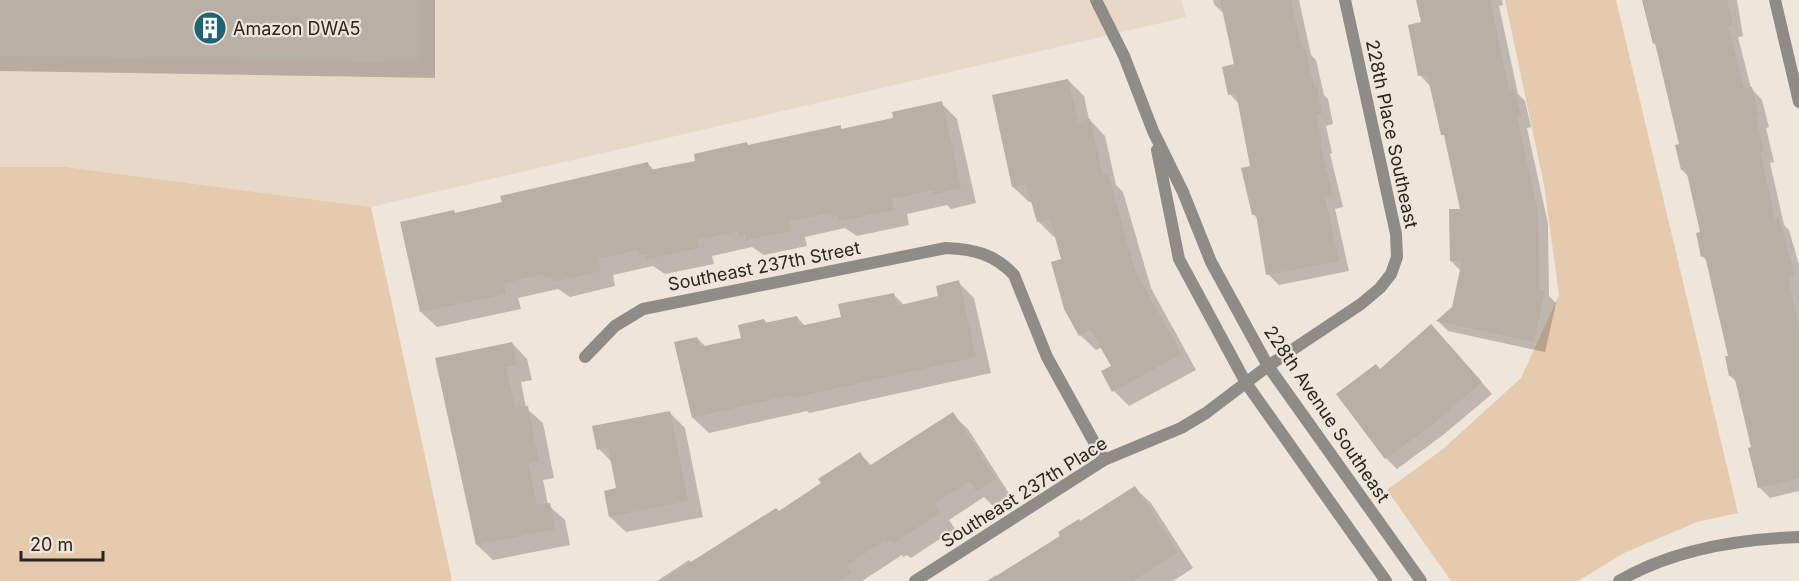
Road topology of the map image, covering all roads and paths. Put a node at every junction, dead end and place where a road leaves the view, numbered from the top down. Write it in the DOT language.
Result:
graph roads {
  1 [pos="1096,0"];
  2 [pos="1345,0"];
  3 [pos="1775,0"];
  4 [pos="1799,102"];
  5 [pos="1154,131"];
  6 [pos="585,357"];
  7 [pos="1268,366"];
  8 [pos="1246,383"];
  9 [pos="1104,460"];
  10 [pos="1799,537"];
  11 [pos="915,581"];
  12 [pos="1386,581"];
  13 [pos="1421,581"];
  14 [pos="1619,581"];
  1 -- 5 [label="street, 228th Avenue Southeast"];
  2 -- 7 [label="street, 228th Place Southeast"];
  3 -- 4 [label="street"];
  5 -- 7 [label="street, 228th Avenue Southeast"];
  5 -- 8 [label="street, 228th Avenue Southeast"];
  6 -- 9 [label="street, Southeast 237th Street"];
  7 -- 8 [label="street, 228th Place Southeast"];
  7 -- 13 [label="street, 228th Avenue Southeast"];
  8 -- 9 [label="street, Southeast 237th Place"];
  8 -- 12 [label="street, 228th Avenue Southeast"];
  9 -- 11 [label="street, Southeast 237th Place"];
  10 -- 14 [label="street"];
}
